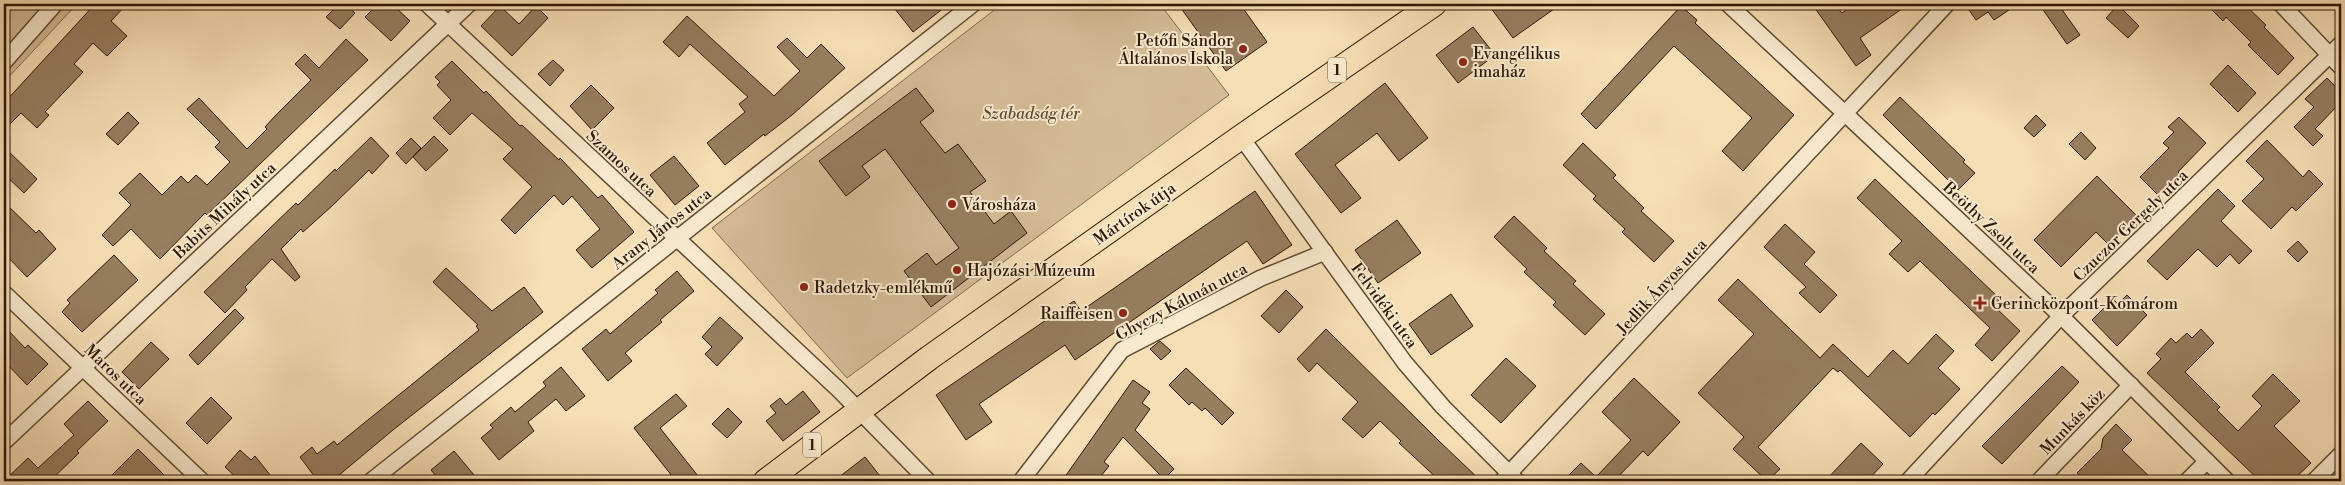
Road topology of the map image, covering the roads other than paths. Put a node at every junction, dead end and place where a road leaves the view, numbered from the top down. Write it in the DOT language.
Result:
graph roads {
  1 [pos="55,4"];
  2 [pos="427,4"];
  3 [pos="469,4"];
  4 [pos="973,4"];
  5 [pos="1434,4"];
  6 [pos="1728,4"];
  7 [pos="1947,4"];
  8 [pos="2281,4"];
  9 [pos="448,24"];
  10 [pos="2341,44"];
  11 [pos="2330,55"];
  12 [pos="4,62"];
  13 [pos="2341,67"];
  14 [pos="1845,114"];
  15 [pos="1241,136"];
  16 [pos="676,238"];
  17 [pos="1325,252"];
  18 [pos="4,293"];
  19 [pos="2061,316"];
  20 [pos="84,367"];
  21 [pos="2131,385"];
  22 [pos="858,410"];
  23 [pos="4,442"];
  24 [pos="2341,454"];
  25 [pos="2207,461"];
  26 [pos="1509,479"];
  27 [pos="202,481"];
  28 [pos="371,481"];
  29 [pos="766,481"];
  30 [pos="928,481"];
  31 [pos="1020,481"];
  32 [pos="1908,481"];
  33 [pos="2039,481"];
  34 [pos="2187,481"];
  35 [pos="2227,481"];
  36 [pos="2314,481"];
  1 -- 12 [label="street"];
  2 -- 9 [label="street, Szamos utca"];
  3 -- 9 [label="street, Babits Mihály utca"];
  4 -- 16 [label="street, Arany János utca"];
  5 -- 15 [label="main road, Mártírok útja / 1"];
  6 -- 14 [label="street, Beöthy Zsolt utca"];
  7 -- 14 [label="street, Jedlik Ányos utca"];
  8 -- 11 [label="street"];
  9 -- 16 [label="street, Szamos utca"];
  9 -- 20 [label="street, Babits Mihály utca"];
  10 -- 11 [label="street, Czuczor Gergely utca"];
  11 -- 13 [label="street"];
  11 -- 19 [label="street, Czuczor Gergely utca"];
  14 -- 19 [label="street, Beöthy Zsolt utca"];
  14 -- 26 [label="street, Jedlik Ányos utca"];
  15 -- 17 [label="street, Felvidéki utca"];
  15 -- 22 [label="main road, Mártírok útja / 1"];
  16 -- 22 [label="street, Szamos utca"];
  16 -- 28 [label="street, Arany János utca"];
  17 -- 26 [label="street, Felvidéki utca"];
  17 -- 31 [label="street, Ghyczy Kálmán utca"];
  18 -- 20 [label="street, Maros utca"];
  19 -- 21 [label="street, Beöthy Zsolt utca"];
  19 -- 32 [label="street, Czuczor Gergely utca"];
  20 -- 23 [label="street, Babits Mihály utca"];
  20 -- 27 [label="street, Maros utca"];
  21 -- 25 [label="street, Beöthy Zsolt utca"];
  21 -- 33 [label="street, Munkás köz"];
  22 -- 29 [label="main road, Mártírok útja / 1"];
  22 -- 30 [label="street, Szamos utca"];
  24 -- 36 [label="street"];
  25 -- 34 [label="street"];
  25 -- 35 [label="street, Beöthy Zsolt utca"];
}
